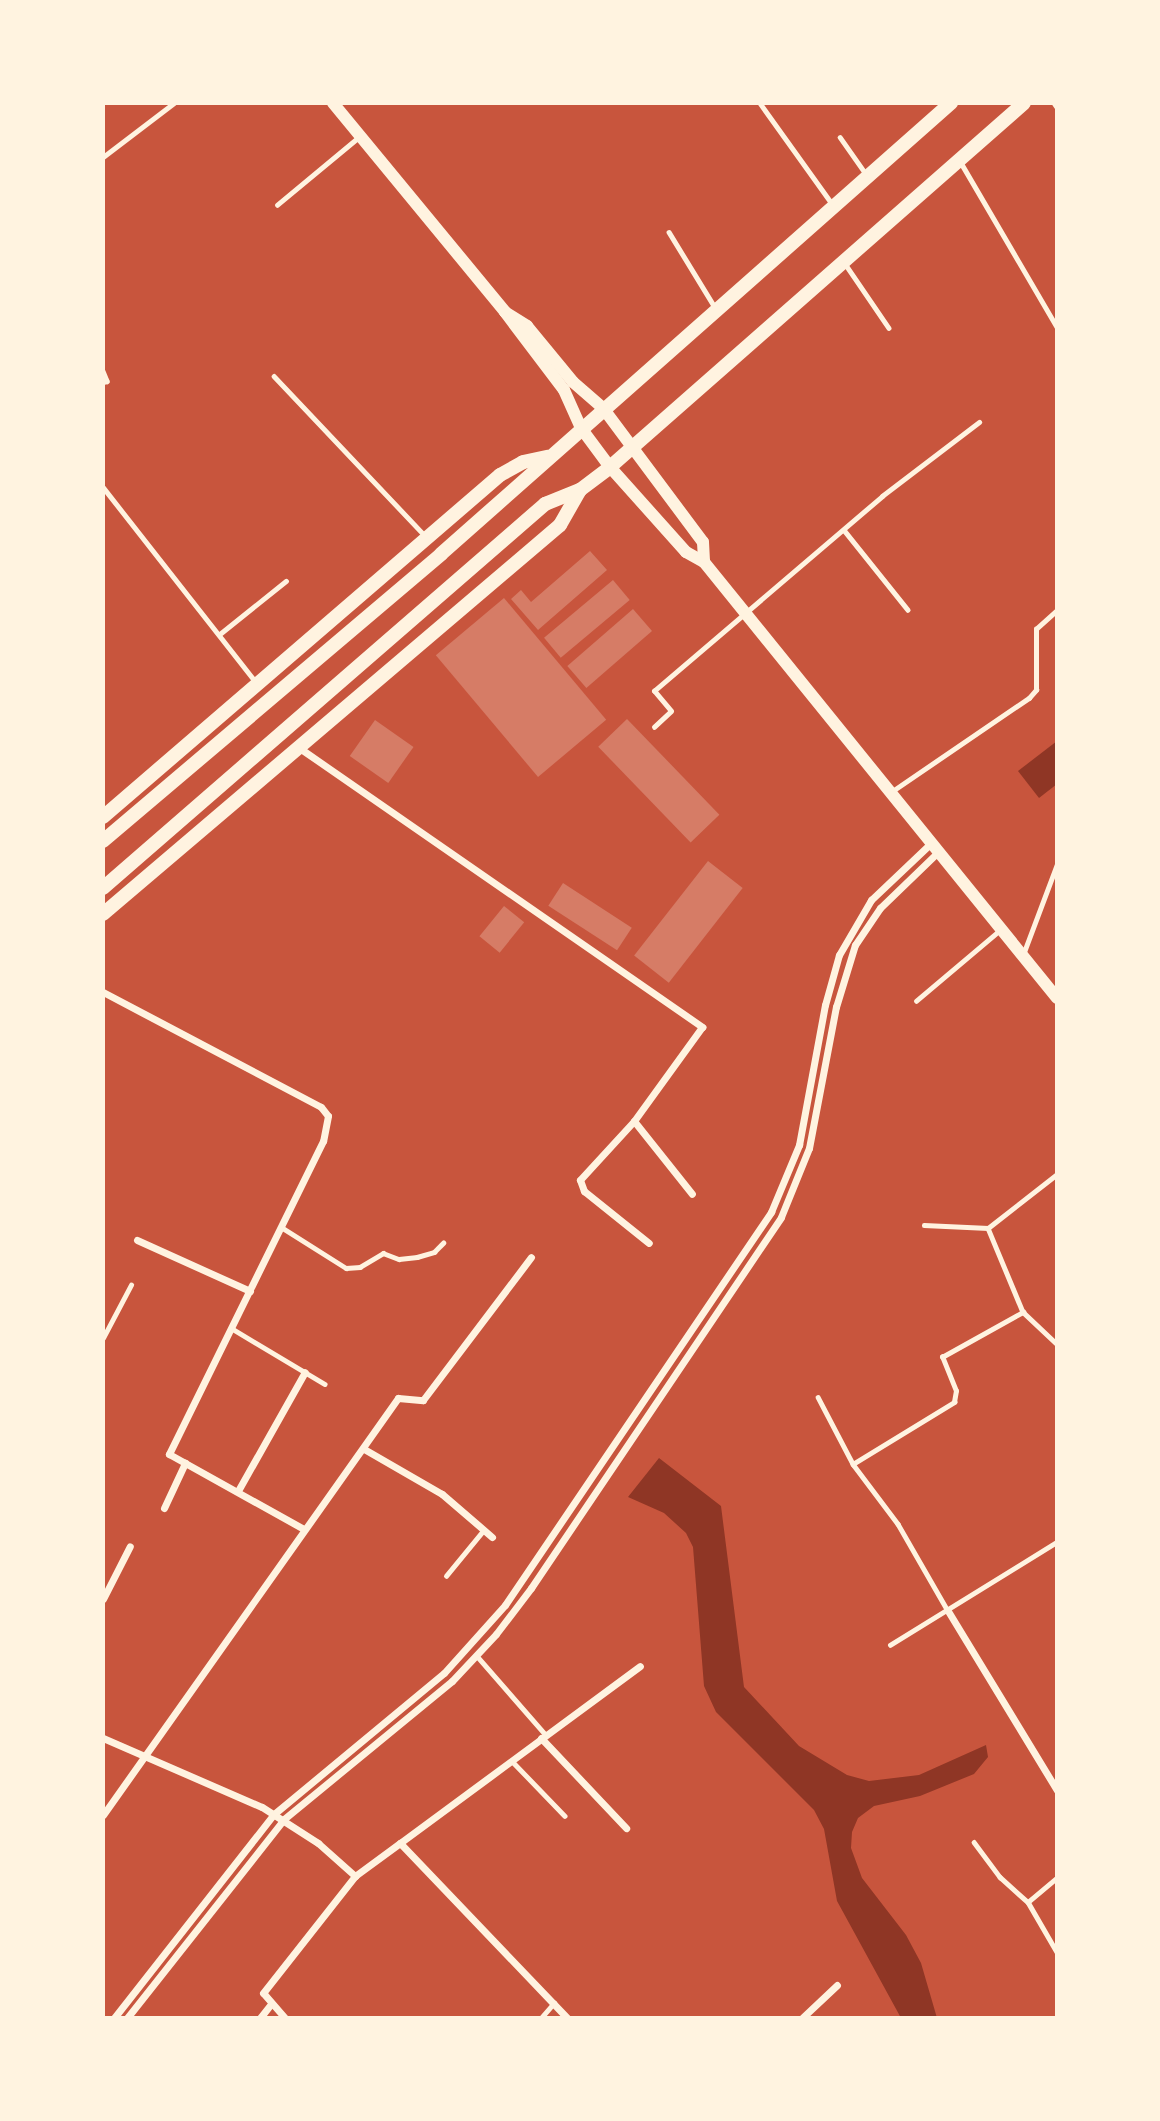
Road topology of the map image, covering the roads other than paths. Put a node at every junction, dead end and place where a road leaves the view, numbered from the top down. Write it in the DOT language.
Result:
graph roads {
  1 [pos="174,103"];
  2 [pos="333,103"];
  3 [pos="760,103"];
  4 [pos="951,103"];
  5 [pos="1024,103"];
  6 [pos="359,137"];
  7 [pos="840,137"];
  8 [pos="103,158"];
  9 [pos="960,160"];
  10 [pos="867,176"];
  11 [pos="277,205"];
  12 [pos="833,205"];
  13 [pos="669,232"];
  14 [pos="844,261"];
  15 [pos="716,309"];
  16 [pos="505,312"];
  17 [pos="1057,327"];
  18 [pos="889,328"];
  19 [pos="103,371"];
  20 [pos="274,376"];
  21 [pos="103,383"];
  22 [pos="603,408"];
  23 [pos="979,422"];
  24 [pos="581,428"];
  25 [pos="632,447"];
  26 [pos="548,457"];
  27 [pos="610,467"];
  28 [pos="103,487"];
  29 [pos="580,490"];
  30 [pos="844,530"];
  31 [pos="427,537"];
  32 [pos="704,562"];
  33 [pos="286,581"];
  34 [pos="908,610"];
  35 [pos="1057,610"];
  36 [pos="746,613"];
  37 [pos="220,633"];
  38 [pos="358,667"];
  39 [pos="373,683"];
  40 [pos="258,685"];
  41 [pos="654,727"];
  42 [pos="279,734"];
  43 [pos="297,747"];
  44 [pos="890,792"];
  45 [pos="103,817"];
  46 [pos="103,841"];
  47 [pos="935,848"];
  48 [pos="1057,864"];
  49 [pos="103,888"];
  50 [pos="103,914"];
  51 [pos="1000,929"];
  52 [pos="1022,956"];
  53 [pos="103,992"];
  54 [pos="1057,998"];
  55 [pos="916,1001"];
  56 [pos="634,1121"];
  57 [pos="1057,1174"];
  58 [pos="692,1194"];
  59 [pos="924,1225"];
  60 [pos="281,1227"];
  61 [pos="988,1228"];
  62 [pos="137,1240"];
  63 [pos="443,1243"];
  64 [pos="649,1243"];
  65 [pos="531,1256"];
  66 [pos="131,1285"];
  67 [pos="250,1291"];
  68 [pos="1023,1312"];
  69 [pos="230,1327"];
  70 [pos="103,1338"];
  71 [pos="1057,1344"];
  72 [pos="305,1372"];
  73 [pos="326,1384"];
  74 [pos="818,1397"];
  75 [pos="364,1449"];
  76 [pos="185,1463"];
  77 [pos="853,1464"];
  78 [pos="239,1489"];
  79 [pos="164,1508"];
  80 [pos="304,1529"];
  81 [pos="484,1530"];
  82 [pos="492,1537"];
  83 [pos="1057,1542"];
  84 [pos="130,1546"];
  85 [pos="446,1576"];
  86 [pos="103,1600"];
  87 [pos="948,1611"];
  88 [pos="890,1645"];
  89 [pos="477,1656"];
  90 [pos="640,1666"];
  91 [pos="544,1737"];
  92 [pos="103,1738"];
  93 [pos="144,1755"];
  94 [pos="512,1760"];
  95 [pos="1057,1790"];
  96 [pos="274,1814"];
  97 [pos="103,1815"];
  98 [pos="565,1816"];
  99 [pos="284,1819"];
  100 [pos="626,1828"];
  101 [pos="974,1842"];
  102 [pos="400,1843"];
  103 [pos="355,1876"];
  104 [pos="1057,1878"];
  105 [pos="1028,1902"];
  106 [pos="1057,1952"];
  107 [pos="837,1985"];
  108 [pos="554,2003"];
  109 [pos="270,2005"];
  110 [pos="114,2018"];
  111 [pos="127,2018"];
  112 [pos="260,2018"];
  113 [pos="285,2018"];
  114 [pos="541,2018"];
  115 [pos="567,2018"];
  116 [pos="802,2018"];
  1 -- 8 [label="lane"];
  2 -- 6 [label="main road"];
  3 -- 12 [label="lane"];
  4 -- 10 [label="main road"];
  5 -- 9 [label="main road"];
  6 -- 11 [label="lane"];
  6 -- 16 [label="main road"];
  7 -- 10 [label="lane"];
  9 -- 14 [label="main road"];
  9 -- 17 [label="lane"];
  10 -- 12 [label="main road"];
  12 -- 15 [label="main road"];
  13 -- 15 [label="lane"];
  14 -- 18 [label="lane"];
  14 -- 25 [label="main road"];
  15 -- 22 [label="main road"];
  16 -- 22 [label="main road"];
  16 -- 24 [label="main road"];
  19 -- 21 [label="lane"];
  20 -- 31 [label="lane"];
  22 -- 24 [label="main road"];
  22 -- 25 [label="main road"];
  23 -- 30 [label="lane"];
  24 -- 26 [label="main road"];
  24 -- 27 [label="main road"];
  25 -- 27 [label="main road"];
  25 -- 32 [label="main road"];
  26 -- 31 [label="main road"];
  26 -- 46 [label="main road"];
  27 -- 29 [label="main road"];
  27 -- 32 [label="main road"];
  28 -- 37 [label="lane"];
  29 -- 38 [label="main road"];
  29 -- 39 [label="main road"];
  30 -- 34 [label="lane"];
  30 -- 36 [label="lane"];
  31 -- 40 [label="main road"];
  32 -- 36 [label="main road"];
  33 -- 37 [label="lane"];
  35 -- 44 [label="lane"];
  36 -- 41 [label="lane"];
  36 -- 44 [label="main road"];
  37 -- 40 [label="lane"];
  38 -- 39 [label="main road"];
  38 -- 42 [label="main road"];
  39 -- 43 [label="main road"];
  40 -- 45 [label="main road"];
  42 -- 43 [label="main road"];
  42 -- 49 [label="main road"];
  43 -- 50 [label="main road"];
  43 -- 56 [label="street"];
  44 -- 47 [label="main road"];
  47 -- 51 [label="main road"];
  47 -- 89 [label="street"];
  47 -- 96 [label="street"];
  48 -- 52 [label="lane"];
  51 -- 52 [label="main road"];
  51 -- 55 [label="lane"];
  52 -- 54 [label="main road"];
  53 -- 60 [label="street"];
  56 -- 58 [label="street"];
  56 -- 64 [label="street"];
  57 -- 61 [label="lane"];
  59 -- 61 [label="lane"];
  60 -- 63 [label="lane"];
  60 -- 67 [label="street"];
  61 -- 68 [label="lane"];
  62 -- 67 [label="street"];
  65 -- 75 [label="street"];
  66 -- 70 [label="lane"];
  67 -- 69 [label="street"];
  68 -- 71 [label="lane"];
  68 -- 77 [label="lane"];
  69 -- 72 [label="lane"];
  69 -- 76 [label="street"];
  72 -- 73 [label="lane"];
  72 -- 78 [label="street"];
  74 -- 77 [label="lane"];
  75 -- 80 [label="street"];
  75 -- 81 [label="street"];
  76 -- 78 [label="street"];
  76 -- 79 [label="street"];
  77 -- 87 [label="lane"];
  78 -- 80 [label="street"];
  80 -- 93 [label="street"];
  81 -- 82 [label="street"];
  81 -- 85 [label="lane"];
  83 -- 87 [label="lane"];
  84 -- 86 [label="street"];
  87 -- 88 [label="lane"];
  87 -- 95 [label="street"];
  89 -- 91 [label="lane"];
  89 -- 99 [label="street"];
  90 -- 91 [label="street"];
  91 -- 94 [label="street"];
  91 -- 100 [label="street"];
  92 -- 93 [label="street"];
  93 -- 96 [label="street"];
  93 -- 97 [label="street"];
  94 -- 98 [label="lane"];
  94 -- 102 [label="street"];
  96 -- 99 [label="street"];
  96 -- 110 [label="street"];
  99 -- 103 [label="street"];
  99 -- 111 [label="street"];
  101 -- 105 [label="lane"];
  102 -- 103 [label="street"];
  102 -- 108 [label="street"];
  103 -- 109 [label="street"];
  104 -- 105 [label="lane"];
  105 -- 106 [label="lane"];
  107 -- 116 [label="street"];
  108 -- 114 [label="lane"];
  108 -- 115 [label="street"];
  109 -- 112 [label="street"];
  109 -- 113 [label="street"];
}
